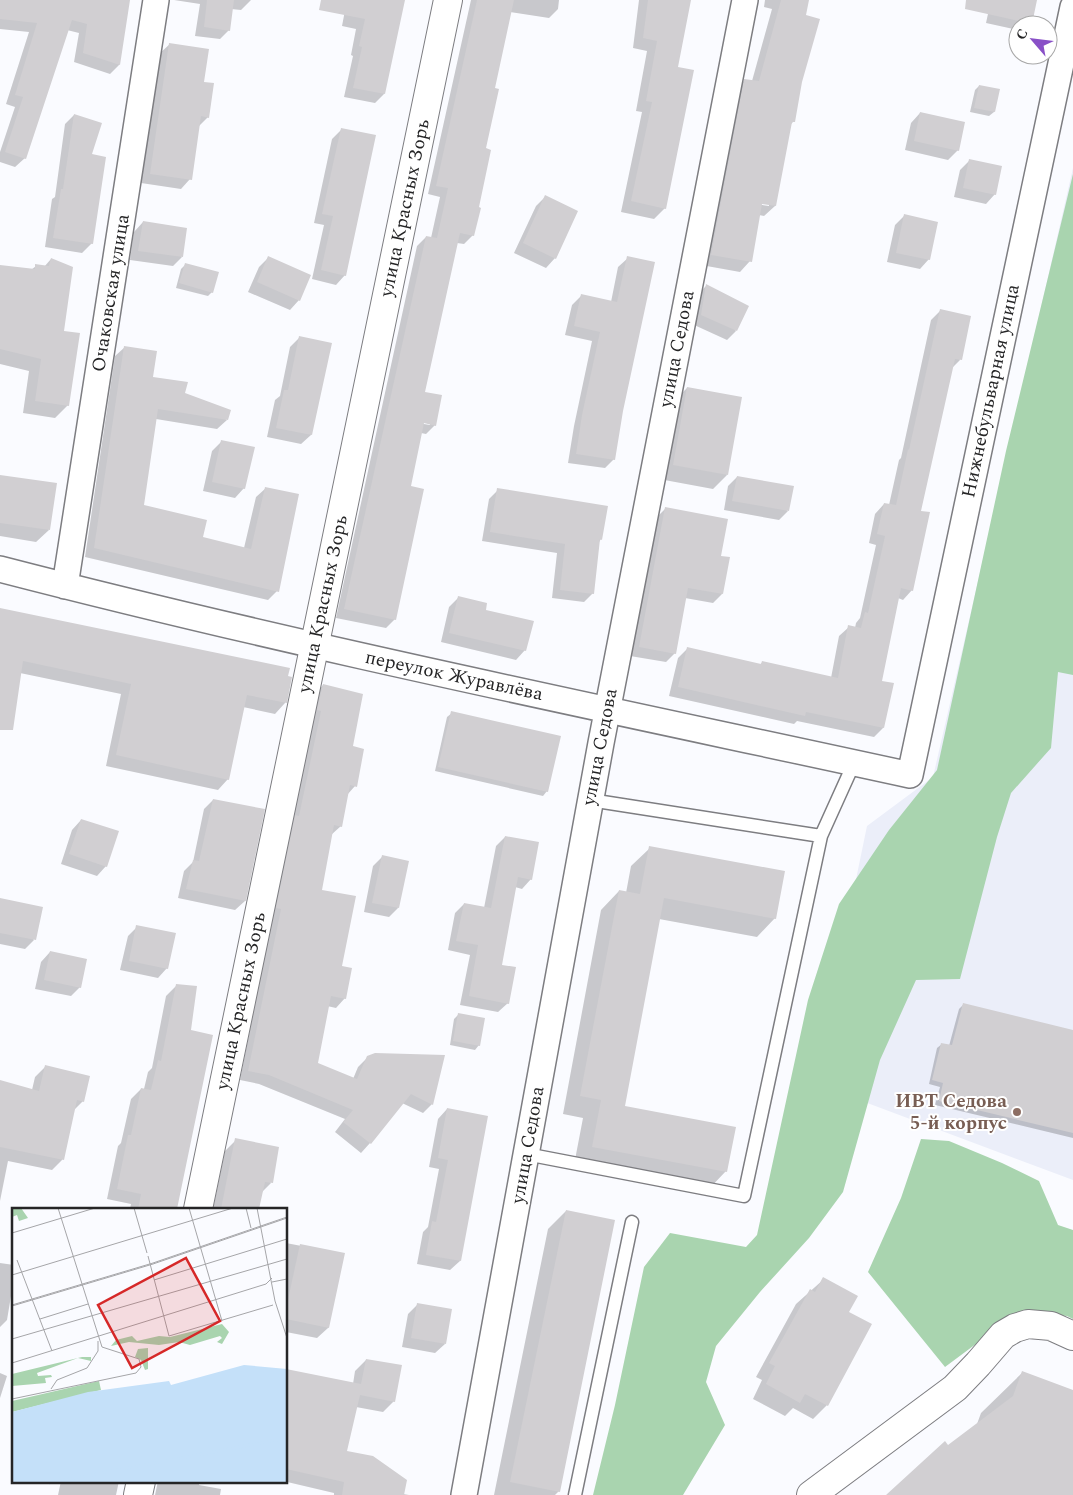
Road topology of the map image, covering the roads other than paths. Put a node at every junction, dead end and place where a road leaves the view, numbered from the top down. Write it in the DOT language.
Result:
graph roads {
  1 [pos="156,0"];
  2 [pos="448,0"];
  3 [pos="745,0"];
  4 [pos="1073,7"];
  5 [pos="0,569"];
  6 [pos="66,586"];
  7 [pos="314,646"];
  8 [pos="607,710"];
  9 [pos="854,763"];
  10 [pos="910,775"];
  11 [pos="590,800"];
  12 [pos="821,836"];
  13 [pos="526,1154"];
  14 [pos="198,1208"];
  15 [pos="632,1222"];
  16 [pos="1073,1336"];
  17 [pos="141,1482"];
  18 [pos="469,1494"];
  19 [pos="138,1495"];
  20 [pos="575,1495"];
  21 [pos="811,1495"];
  1 -- 6 [label="street, Очаковская улица"];
  2 -- 7 [label="street, улица Красных Зорь"];
  3 -- 8 [label="street, улица Седова"];
  4 -- 10 [label="street, Нижнебульварная улица"];
  5 -- 6 [label="street, переулок Журавлёва"];
  6 -- 7 [label="street, переулок Журавлёва"];
  7 -- 8 [label="street, переулок Журавлёва"];
  7 -- 14 [label="street, улица Красных Зорь"];
  8 -- 9 [label="street, переулок Журавлёва"];
  8 -- 11 [label="street, улица Седова"];
  9 -- 10 [label="street, переулок Журавлёва"];
  9 -- 12 [label="lane"];
  11 -- 12 [label="lane"];
  11 -- 13 [label="street, улица Седова"];
  12 -- 13 [label="lane"];
  13 -- 18 [label="street, улица Седова"];
  15 -- 20 [label="lane"];
  16 -- 21 [label="street"];
  17 -- 19 [label="street"];
}
